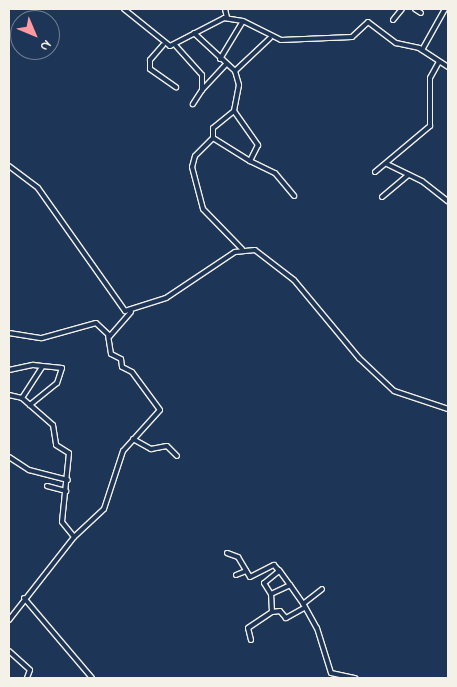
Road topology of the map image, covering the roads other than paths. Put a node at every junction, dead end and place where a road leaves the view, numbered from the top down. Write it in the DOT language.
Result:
graph roads {
  1 [pos="124,9"];
  2 [pos="225,9"];
  3 [pos="402,9"];
  4 [pos="415,9"];
  5 [pos="446,9"];
  6 [pos="421,13"];
  7 [pos="227,18"];
  8 [pos="393,20"];
  9 [pos="243,21"];
  10 [pos="194,33"];
  11 [pos="270,38"];
  12 [pos="163,45"];
  13 [pos="176,46"];
  14 [pos="422,50"];
  15 [pos="220,59"];
  16 [pos="439,62"];
  17 [pos="226,64"];
  18 [pos="448,66"];
  19 [pos="235,71"];
  20 [pos="176,87"];
  21 [pos="202,90"];
  22 [pos="193,104"];
  23 [pos="234,111"];
  24 [pos="213,138"];
  25 [pos="250,161"];
  26 [pos="387,164"];
  27 [pos="9,166"];
  28 [pos="375,172"];
  29 [pos="408,174"];
  30 [pos="294,196"];
  31 [pos="382,197"];
  32 [pos="448,201"];
  33 [pos="242,249"];
  34 [pos="131,312"];
  35 [pos="9,333"];
  36 [pos="108,336"];
  37 [pos="43,366"];
  38 [pos="9,370"];
  39 [pos="9,395"];
  40 [pos="22,398"];
  41 [pos="30,405"];
  42 [pos="448,409"];
  43 [pos="133,439"];
  44 [pos="177,456"];
  45 [pos="9,457"];
  46 [pos="68,480"];
  47 [pos="47,486"];
  48 [pos="66,490"];
  49 [pos="74,537"];
  50 [pos="227,553"];
  51 [pos="279,570"];
  52 [pos="246,571"];
  53 [pos="236,575"];
  54 [pos="290,585"];
  55 [pos="322,589"];
  56 [pos="271,594"];
  57 [pos="24,598"];
  58 [pos="304,606"];
  59 [pos="272,612"];
  60 [pos="9,620"];
  61 [pos="251,640"];
  62 [pos="9,651"];
  63 [pos="27,678"];
  64 [pos="92,678"];
  65 [pos="355,678"];
  1 -- 12 [label="street"];
  2 -- 7 [label="street"];
  3 -- 8 [label="street"];
  4 -- 6 [label="street"];
  5 -- 14 [label="street"];
  7 -- 9 [label="street"];
  7 -- 10 [label="street"];
  9 -- 11 [label="street"];
  9 -- 15 [label="street"];
  10 -- 13 [label="street"];
  10 -- 15 [label="street"];
  11 -- 14 [label="street"];
  11 -- 19 [label="street"];
  12 -- 13 [label="street"];
  12 -- 20 [label="street"];
  13 -- 21 [label="street"];
  14 -- 16 [label="street"];
  15 -- 17 [label="street"];
  16 -- 18 [label="street"];
  16 -- 26 [label="street"];
  17 -- 19 [label="street"];
  17 -- 21 [label="street"];
  19 -- 23 [label="street"];
  21 -- 22 [label="street"];
  23 -- 24 [label="street"];
  23 -- 25 [label="street"];
  24 -- 25 [label="street"];
  24 -- 33 [label="street"];
  25 -- 30 [label="street"];
  26 -- 28 [label="street"];
  26 -- 29 [label="street"];
  27 -- 34 [label="street"];
  29 -- 31 [label="street"];
  29 -- 32 [label="street"];
  33 -- 34 [label="street"];
  33 -- 42 [label="street"];
  34 -- 36 [label="street"];
  35 -- 36 [label="street"];
  36 -- 43 [label="street"];
  37 -- 38 [label="street"];
  37 -- 40 [label="street"];
  37 -- 41 [label="street"];
  39 -- 40 [label="street"];
  40 -- 41 [label="street"];
  41 -- 46 [label="street"];
  43 -- 44 [label="street"];
  43 -- 49 [label="street"];
  45 -- 46 [label="street"];
  46 -- 48 [label="street"];
  47 -- 48 [label="street"];
  48 -- 49 [label="street"];
  49 -- 57 [label="street"];
  50 -- 52 [label="street"];
  51 -- 52 [label="street"];
  51 -- 54 [label="street"];
  51 -- 56 [label="street"];
  52 -- 53 [label="street"];
  54 -- 56 [label="street"];
  54 -- 58 [label="street"];
  55 -- 58 [label="street"];
  56 -- 59 [label="street"];
  57 -- 60 [label="street"];
  57 -- 64 [label="street"];
  58 -- 59 [label="street"];
  58 -- 65 [label="street"];
  59 -- 61 [label="street"];
  62 -- 63 [label="street"];
}
